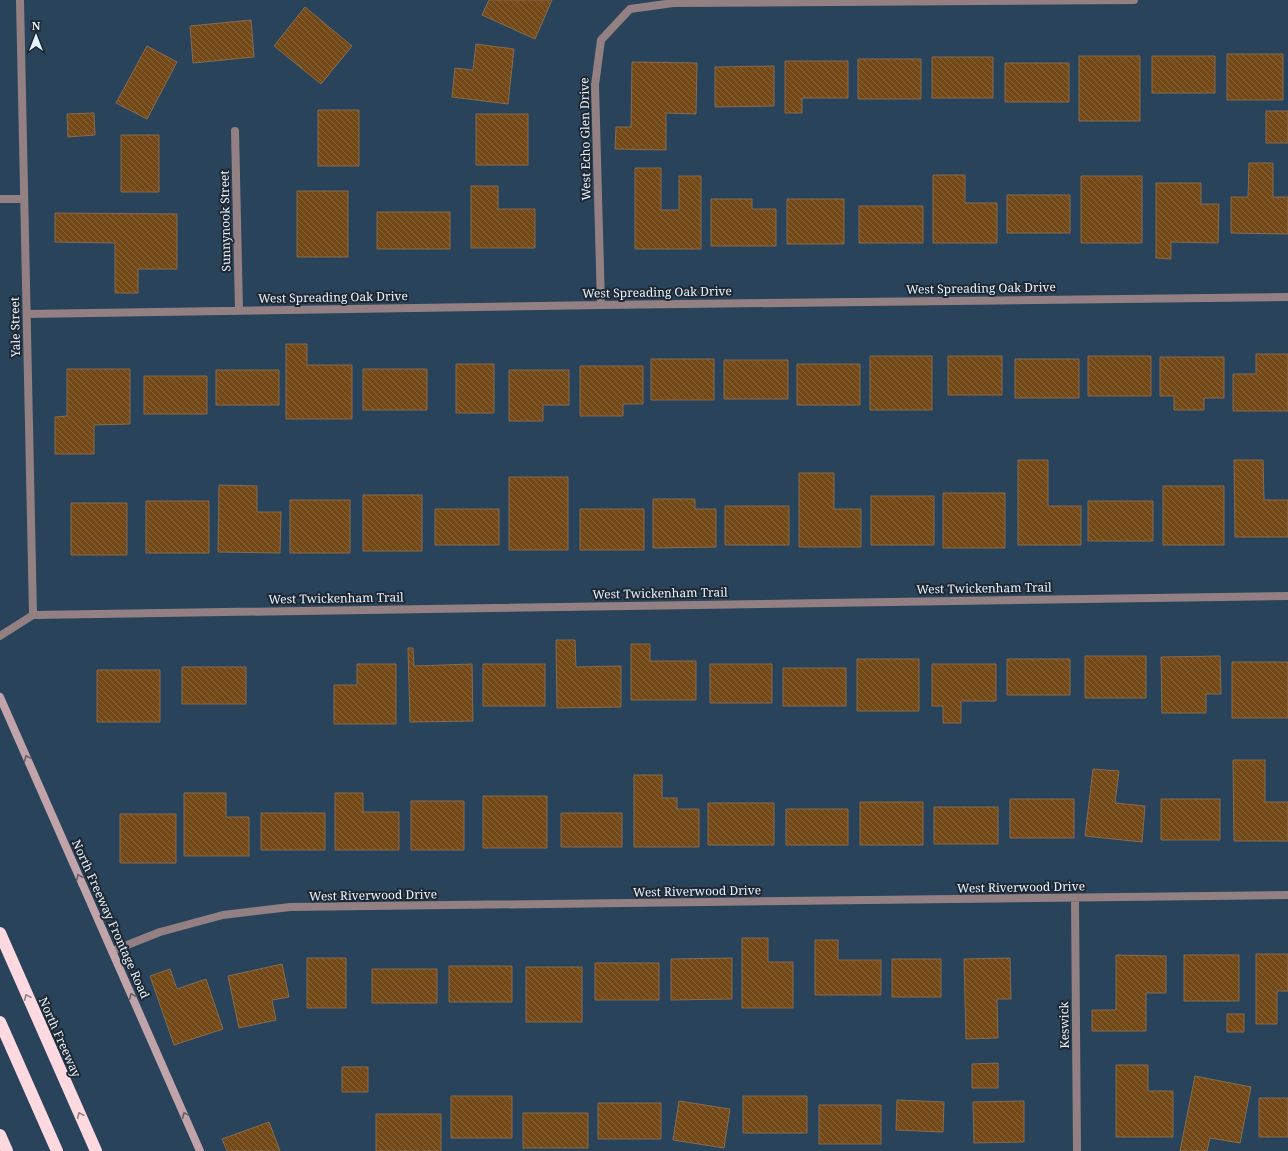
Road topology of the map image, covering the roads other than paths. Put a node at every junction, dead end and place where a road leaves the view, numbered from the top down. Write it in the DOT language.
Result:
graph roads {
  1 [pos="20,0"];
  2 [pos="1134,0"];
  3 [pos="235,131"];
  4 [pos="0,199"];
  5 [pos="24,199"];
  6 [pos="1288,297"];
  7 [pos="601,304"];
  8 [pos="239,310"];
  9 [pos="27,314"];
  10 [pos="1288,596"];
  11 [pos="33,615"];
  12 [pos="0,636"];
  13 [pos="0,698"];
  14 [pos="1288,895"];
  15 [pos="1075,899"];
  16 [pos="0,933"];
  17 [pos="112,951"];
  18 [pos="0,1022"];
  19 [pos="0,1135"];
  20 [pos="7,1151"];
  21 [pos="57,1151"];
  22 [pos="96,1151"];
  23 [pos="200,1151"];
  24 [pos="1077,1151"];
  1 -- 5 [label="street, Yale Street"];
  2 -- 7 [label="street, West Echo Glen Drive"];
  3 -- 8 [label="street, Sunnynook Street"];
  4 -- 5 [label="street"];
  5 -- 9 [label="street, Yale Street"];
  6 -- 7 [label="street, West Spreading Oak Drive"];
  7 -- 8 [label="street, West Spreading Oak Drive"];
  8 -- 9 [label="street, West Spreading Oak Drive"];
  9 -- 11 [label="street, Yale Street"];
  10 -- 11 [label="street, West Twickenham Trail"];
  11 -- 12 [label="street"];
  17 -- 13 [label="main road, North Freeway Frontage Road, one-way"];
  14 -- 15 [label="street, West Riverwood Drive"];
  15 -- 17 [label="street, West Riverwood Drive"];
  15 -- 24 [label="street, Keswick"];
  22 -- 16 [label="highway, North Freeway, one-way"];
  23 -- 17 [label="main road, North Freeway Frontage Road, one-way"];
  18 -- 21 [label="highway"];
  19 -- 20 [label="highway"];
}
